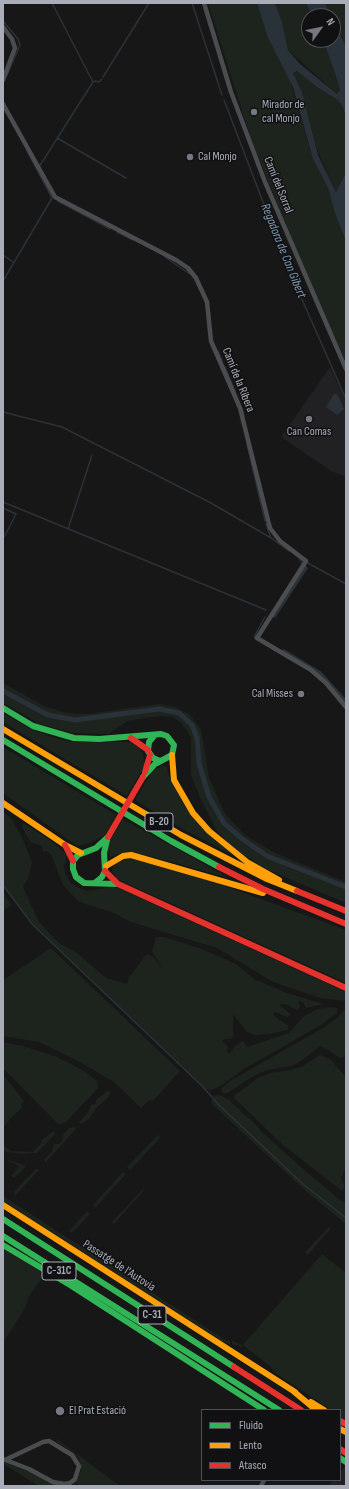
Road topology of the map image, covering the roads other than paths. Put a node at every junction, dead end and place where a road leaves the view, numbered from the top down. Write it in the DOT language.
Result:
graph roads {
  1 [pos="204,3"];
  2 [pos="3,27"];
  3 [pos="3,80"];
  4 [pos="3,104"];
  5 [pos="346,369"];
  6 [pos="3,708"];
  7 [pos="346,708"];
  8 [pos="3,729"];
  9 [pos="154,736"];
  10 [pos="129,738"];
  11 [pos="3,740"];
  12 [pos="149,752"];
  13 [pos="172,755"];
  14 [pos="160,761"];
  15 [pos="143,778"];
  16 [pos="3,803"];
  17 [pos="108,837"];
  18 [pos="65,845"];
  19 [pos="90,850"];
  20 [pos="81,853"];
  21 [pos="74,862"];
  22 [pos="105,866"];
  23 [pos="96,882"];
  24 [pos="118,884"];
  25 [pos="281,896"];
  26 [pos="322,902"];
  27 [pos="346,911"];
  28 [pos="346,924"];
  29 [pos="346,988"];
  30 [pos="3,1206"];
  31 [pos="3,1219"];
  32 [pos="3,1230"];
  33 [pos="3,1236"];
  34 [pos="3,1245"];
  35 [pos="98,1294"];
  36 [pos="292,1390"];
  37 [pos="262,1409"];
  38 [pos="277,1409"];
  39 [pos="299,1409"];
  40 [pos="315,1409"];
  41 [pos="322,1409"];
  42 [pos="5,1459"];
  1 -- 5 [label="street, Camí del Sorral"];
  2 -- 3 [label="street"];
  4 -- 7 [label="street, Camí de la Ribera"];
  6 -- 10 [label="main road"];
  8 -- 26 [label="main road, B-20"];
  9 -- 10 [label="main road"];
  9 -- 12 [label="main road"];
  9 -- 13 [label="main road"];
  10 -- 12 [label="main road"];
  11 -- 25 [label="main road, B-20"];
  12 -- 14 [label="main road"];
  12 -- 15 [label="main road"];
  13 -- 14 [label="main road"];
  13 -- 26 [label="main road"];
  14 -- 15 [label="main road"];
  15 -- 17 [label="main road, bridge"];
  16 -- 18 [label="main road"];
  17 -- 19 [label="main road"];
  17 -- 22 [label="main road"];
  18 -- 20 [label="main road"];
  18 -- 21 [label="main road"];
  19 -- 20 [label="main road"];
  19 -- 22 [label="main road"];
  20 -- 21 [label="main road"];
  21 -- 23 [label="main road"];
  22 -- 23 [label="main road"];
  22 -- 24 [label="main road"];
  22 -- 25 [label="main road"];
  23 -- 24 [label="main road"];
  24 -- 29 [label="main road"];
  25 -- 28 [label="main road, B-20"];
  26 -- 27 [label="main road, B-20"];
  30 -- 36 [label="main road, Passatge de l'Autovia"];
  31 -- 39 [label="main road, C-31"];
  32 -- 35 [label="main road, C-31"];
  33 -- 35 [label="main road, C-31C"];
  34 -- 37 [label="main road"];
  35 -- 38 [label="main road, C-31"];
  36 -- 40 [label="main road"];
  36 -- 41 [label="main road, Passatge de l'Autovia"];
  42 -- 42 [label="street"];
}
